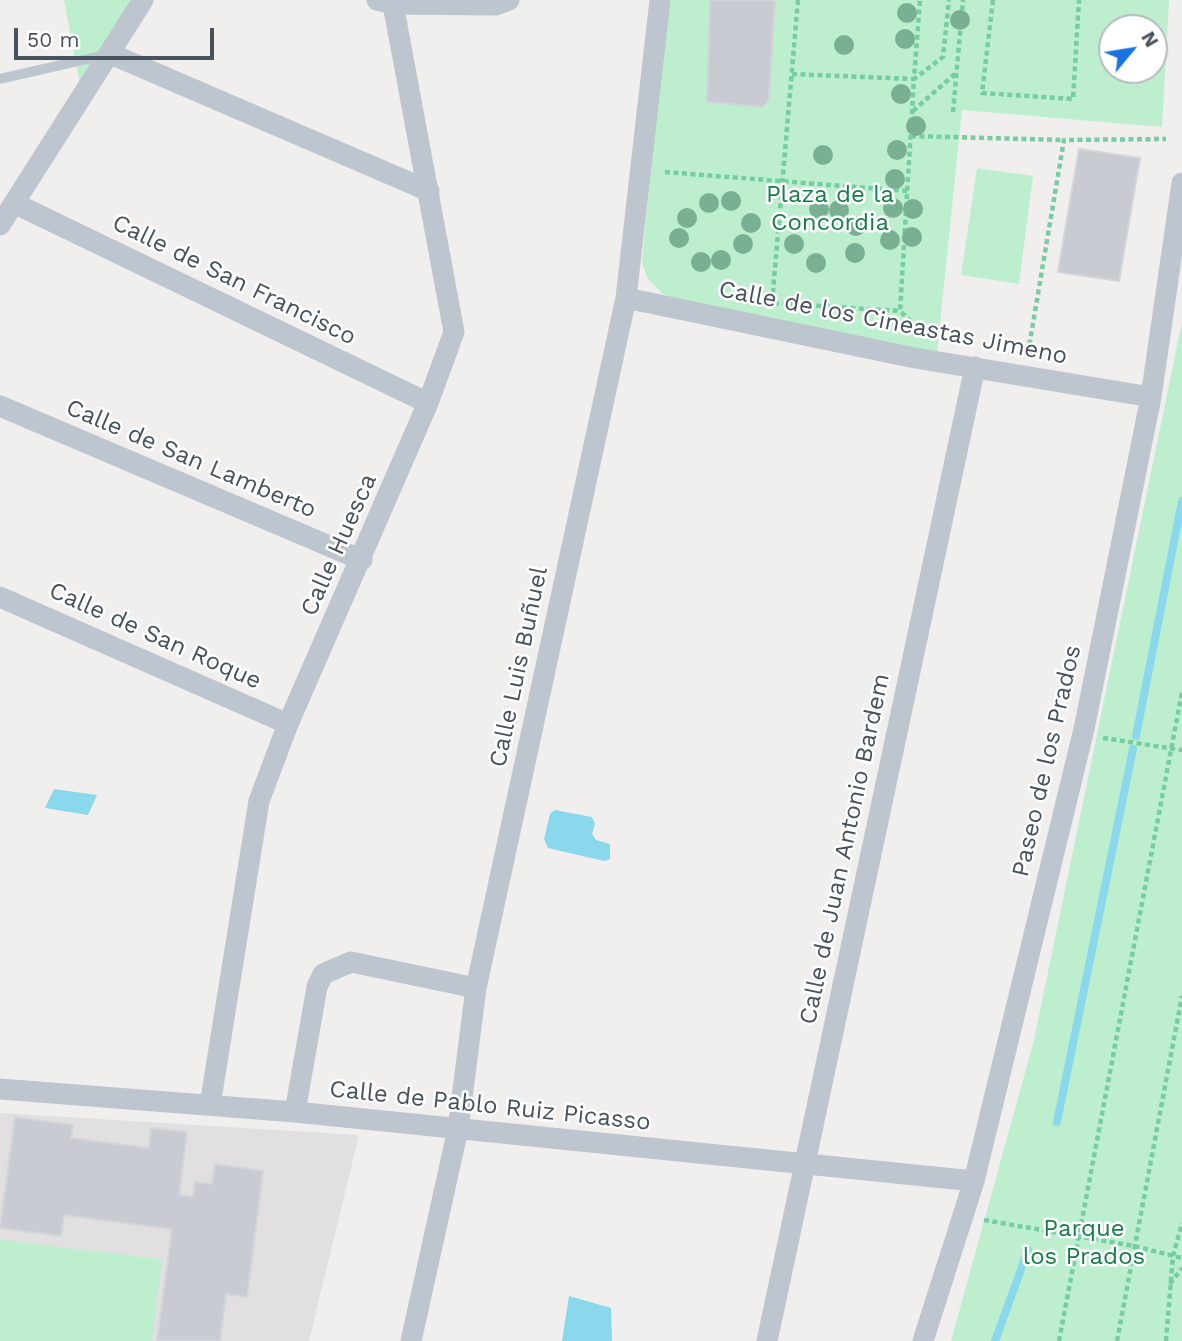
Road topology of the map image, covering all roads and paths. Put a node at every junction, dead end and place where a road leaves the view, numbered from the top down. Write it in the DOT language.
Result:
graph roads {
  1 [pos="143,0"];
  2 [pos="660,0"];
  3 [pos="798,0"];
  4 [pos="920,0"];
  5 [pos="948,0"];
  6 [pos="963,0"];
  7 [pos="993,0"];
  8 [pos="1079,0"];
  9 [pos="508,1"];
  10 [pos="385,2"];
  11 [pos="111,54"];
  12 [pos="957,72"];
  13 [pos="792,74"];
  14 [pos="0,79"];
  15 [pos="914,79"];
  16 [pos="912,111"];
  17 [pos="953,112"];
  18 [pos="911,136"];
  19 [pos="1166,139"];
  20 [pos="1064,140"];
  21 [pos="665,172"];
  22 [pos="784,182"];
  23 [pos="1182,183"];
  24 [pos="429,191"];
  25 [pos="908,191"];
  26 [pos="16,204"];
  27 [pos="0,225"];
  28 [pos="626,298"];
  29 [pos="900,311"];
  30 [pos="1028,355"];
  31 [pos="915,358"];
  32 [pos="975,367"];
  33 [pos="1151,397"];
  34 [pos="428,403"];
  35 [pos="0,406"];
  36 [pos="362,560"];
  37 [pos="0,597"];
  38 [pos="1182,692"];
  39 [pos="288,724"];
  40 [pos="1102,738"];
  41 [pos="1174,748"];
  42 [pos="1182,750"];
  43 [pos="476,988"];
  44 [pos="1182,996"];
  45 [pos="0,1089"];
  46 [pos="210,1105"];
  47 [pos="295,1112"];
  48 [pos="458,1129"];
  49 [pos="804,1164"];
  50 [pos="974,1181"];
  51 [pos="981,1219"];
  52 [pos="1182,1223"];
  53 [pos="1079,1238"];
  54 [pos="1134,1246"];
  55 [pos="1173,1256"];
  56 [pos="1182,1258"];
  57 [pos="1182,1268"];
  58 [pos="1170,1284"];
  59 [pos="411,1341"];
  60 [pos="766,1341"];
  61 [pos="923,1341"];
  62 [pos="1059,1341"];
  63 [pos="1117,1341"];
  64 [pos="1166,1341"];
  1 -- 11 [label="street"];
  2 -- 28 [label="street, Calle Luis Buñuel"];
  3 -- 13 [label="path"];
  4 -- 15 [label="path"];
  5 -- 15 [label="path"];
  6 -- 12 [label="path"];
  7 -- 8 [label="path"];
  9 -- 10 [label="street"];
  10 -- 24 [label="street, Calle Huesca"];
  11 -- 14 [label="lane"];
  11 -- 24 [label="street"];
  11 -- 26 [label="street"];
  12 -- 16 [label="path"];
  12 -- 17 [label="path"];
  13 -- 15 [label="path"];
  13 -- 22 [label="path"];
  15 -- 16 [label="path"];
  16 -- 18 [label="path"];
  18 -- 20 [label="path"];
  18 -- 25 [label="path"];
  19 -- 20 [label="path"];
  20 -- 30 [label="path"];
  21 -- 22 [label="path"];
  22 -- 25 [label="path"];
  22 -- 29 [label="path"];
  23 -- 33 [label="street, Paseo de los Prados"];
  24 -- 34 [label="street, Calle Huesca"];
  25 -- 29 [label="path"];
  26 -- 27 [label="street"];
  26 -- 34 [label="street, Calle de San Francisco"];
  28 -- 31 [label="street, Calle de los Cineastas Jimeno"];
  28 -- 43 [label="street, Calle Luis Buñuel"];
  29 -- 31 [label="path"];
  31 -- 32 [label="street, Calle de los Cineastas Jimeno"];
  32 -- 33 [label="street, Calle de los Cineastas Jimeno"];
  32 -- 49 [label="street, Calle de Juan Antonio Bardem"];
  33 -- 50 [label="street, Paseo de los Prados"];
  34 -- 36 [label="street, Calle Huesca"];
  35 -- 36 [label="street, Calle de San Lamberto"];
  36 -- 39 [label="street, Calle Huesca"];
  37 -- 39 [label="street, Calle de San Roque"];
  38 -- 41 [label="path"];
  39 -- 46 [label="street, Calle Huesca"];
  40 -- 41 [label="path"];
  41 -- 42 [label="path"];
  41 -- 53 [label="path"];
  43 -- 47 [label="street"];
  43 -- 48 [label="street, Calle Luis Buñuel"];
  44 -- 54 [label="path"];
  45 -- 46 [label="street, Calle de Pablo Ruiz Picasso"];
  46 -- 47 [label="street, Calle de Pablo Ruiz Picasso"];
  47 -- 48 [label="street, Calle de Pablo Ruiz Picasso"];
  48 -- 49 [label="street, Calle de Pablo Ruiz Picasso"];
  48 -- 59 [label="street, Calle Luis Buñuel"];
  49 -- 50 [label="street, Calle de Pablo Ruiz Picasso"];
  49 -- 60 [label="street, Calle de Juan Antonio Bardem"];
  50 -- 61 [label="street, Paseo de los Prados"];
  51 -- 53 [label="path"];
  52 -- 55 [label="path"];
  53 -- 54 [label="path"];
  53 -- 62 [label="path"];
  54 -- 55 [label="path"];
  54 -- 63 [label="path"];
  55 -- 56 [label="path"];
  55 -- 58 [label="path"];
  57 -- 58 [label="path"];
  58 -- 64 [label="path"];
}
